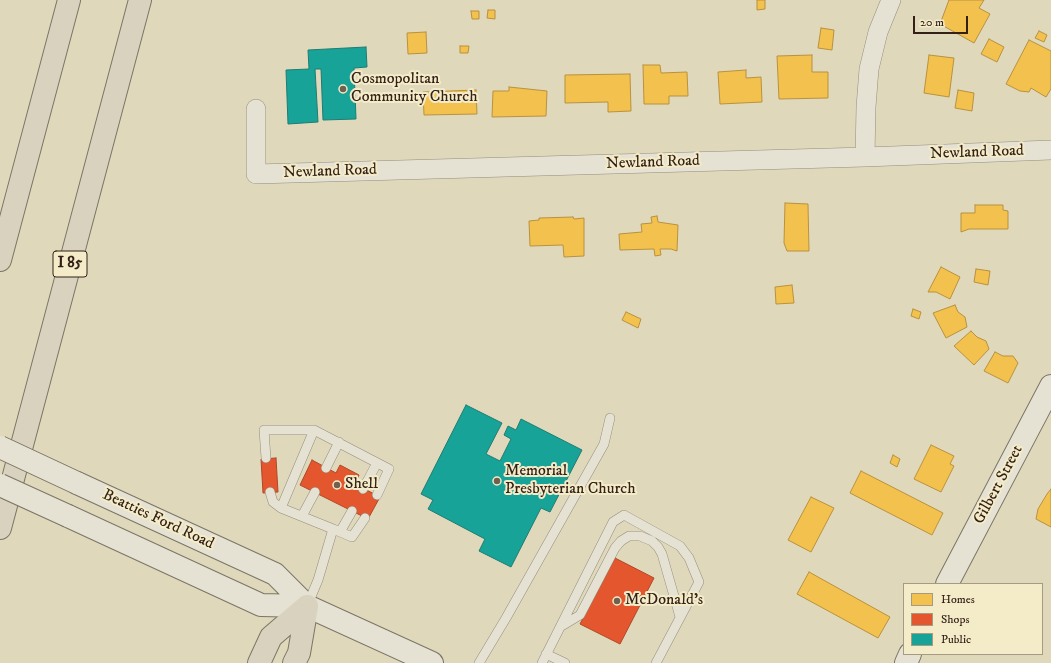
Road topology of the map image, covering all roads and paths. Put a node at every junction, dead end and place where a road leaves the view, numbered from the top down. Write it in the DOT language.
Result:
graph roads {
  1 [pos="69,0"];
  2 [pos="140,0"];
  3 [pos="891,0"];
  4 [pos="256,109"];
  5 [pos="1051,150"];
  6 [pos="865,157"];
  7 [pos="0,260"];
  8 [pos="1051,386"];
  9 [pos="610,418"];
  10 [pos="314,430"];
  11 [pos="338,442"];
  12 [pos="0,447"];
  13 [pos="266,458"];
  14 [pos="376,463"];
  15 [pos="326,468"];
  16 [pos="0,485"];
  17 [pos="364,488"];
  18 [pos="270,492"];
  19 [pos="315,492"];
  20 [pos="377,495"];
  21 [pos="281,508"];
  22 [pos="352,511"];
  23 [pos="302,516"];
  24 [pos="365,518"];
  25 [pos="0,528"];
  26 [pos="336,530"];
  27 [pos="948,583"];
  28 [pos="307,606"];
  29 [pos="680,617"];
  30 [pos="560,627"];
  31 [pos="546,654"];
  32 [pos="259,663"];
  33 [pos="294,663"];
  34 [pos="432,663"];
  35 [pos="479,663"];
  36 [pos="542,663"];
  37 [pos="565,663"];
  38 [pos="656,663"];
  1 -- 7 [label="highway"];
  2 -- 25 [label="highway, I 85"];
  3 -- 6 [label="street"];
  4 -- 6 [label="street, Newland Road"];
  5 -- 6 [label="street, Newland Road"];
  8 -- 27 [label="main road, Gilbert Street"];
  9 -- 35 [label="lane"];
  10 -- 11 [label="lane"];
  10 -- 13 [label="lane"];
  10 -- 21 [label="lane"];
  11 -- 14 [label="lane"];
  11 -- 15 [label="lane"];
  12 -- 28 [label="main road, Beatties Ford Road, bridge"];
  14 -- 17 [label="lane"];
  14 -- 20 [label="lane"];
  16 -- 28 [label="main road, Beatties Ford Road, bridge"];
  18 -- 21 [label="lane"];
  19 -- 23 [label="lane"];
  21 -- 23 [label="lane"];
  22 -- 26 [label="lane"];
  23 -- 26 [label="lane"];
  24 -- 26 [label="lane"];
  26 -- 28 [label="lane"];
  28 -- 32 [label="highway"];
  28 -- 33 [label="highway"];
  28 -- 34 [label="main road, Beatties Ford Road"];
  29 -- 30 [label="lane"];
  29 -- 30 [label="lane"];
  29 -- 38 [label="lane"];
  30 -- 31 [label="lane"];
  31 -- 36 [label="lane"];
  31 -- 37 [label="lane"];
}
